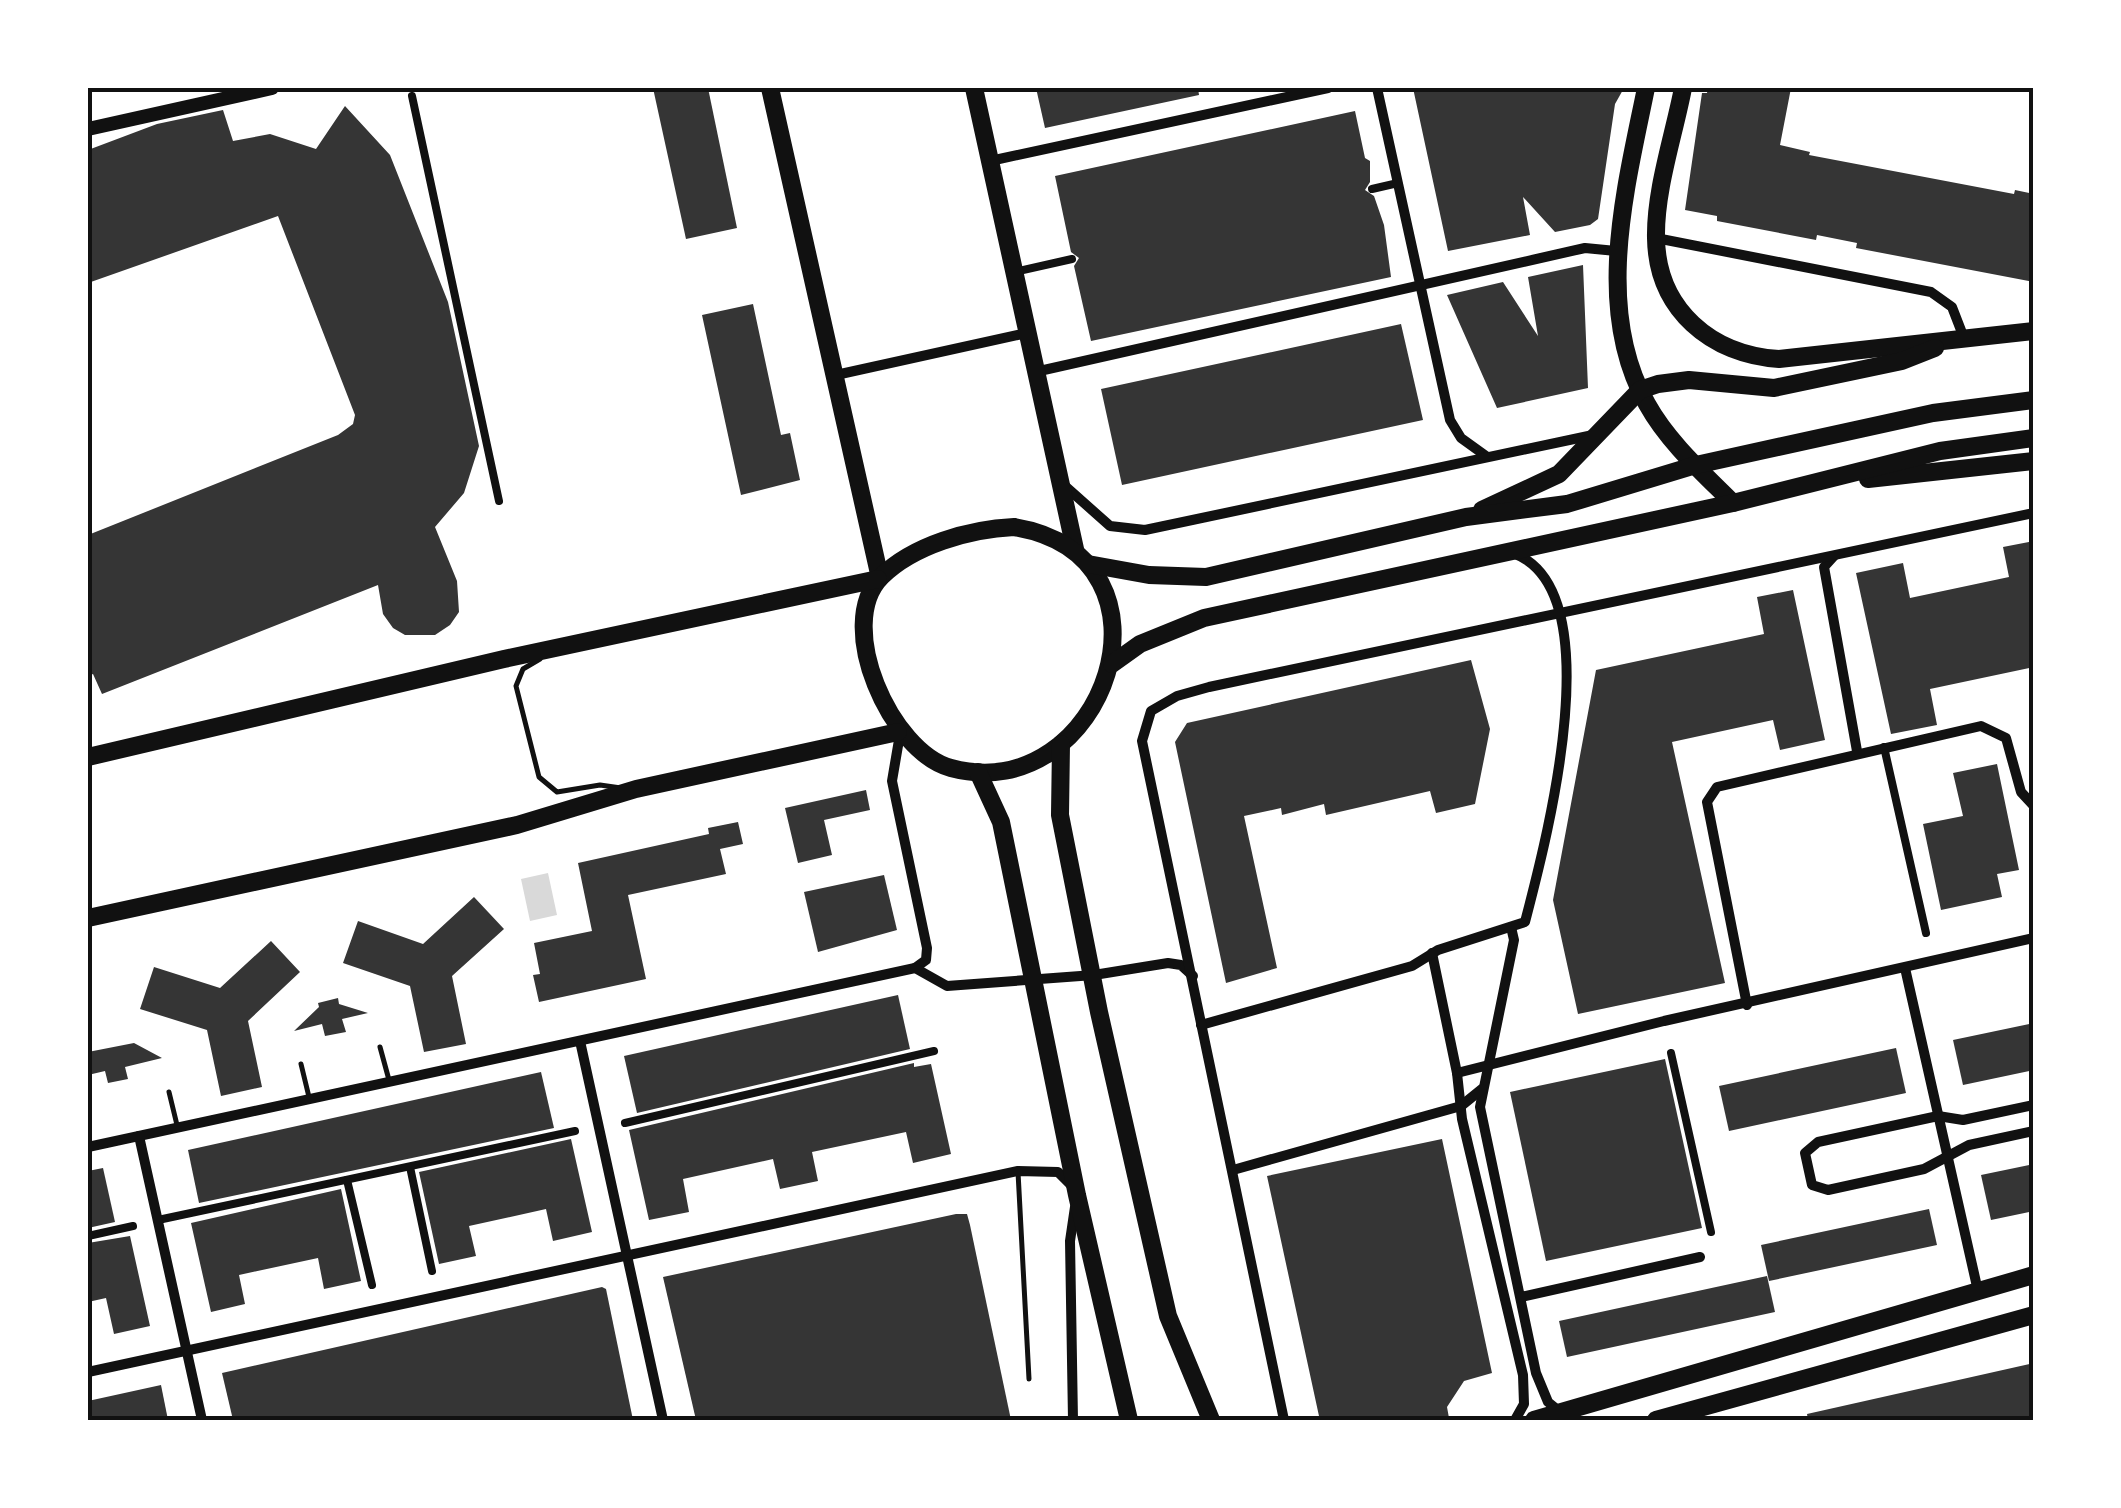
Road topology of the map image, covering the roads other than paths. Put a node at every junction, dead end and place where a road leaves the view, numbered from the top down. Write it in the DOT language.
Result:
graph roads {
  1 [pos="272,88"];
  2 [pos="770,88"];
  3 [pos="974,88"];
  4 [pos="1328,88"];
  5 [pos="1378,88"];
  6 [pos="1646,88"];
  7 [pos="1683,88"];
  8 [pos="412,96"];
  9 [pos="88,129"];
  10 [pos="990,161"];
  11 [pos="1398,184"];
  12 [pos="1372,189"];
  13 [pos="1656,238"];
  14 [pos="1616,251"];
  15 [pos="1072,259"];
  16 [pos="1014,272"];
  17 [pos="1420,286"];
  18 [pos="2034,331"];
  19 [pos="1027,333"];
  20 [pos="1964,338"];
  21 [pos="1035,372"];
  22 [pos="836,375"];
  23 [pos="1640,390"];
  24 [pos="2034,400"];
  25 [pos="1598,434"];
  26 [pos="2034,438"];
  27 [pos="1486,456"];
  28 [pos="2034,460"];
  29 [pos="1696,465"];
  30 [pos="1059,480"];
  31 [pos="1818,483"];
  32 [pos="499,502"];
  33 [pos="1733,503"];
  34 [pos="2034,513"];
  35 [pos="1466,517"];
  36 [pos="1502,551"];
  37 [pos="1082,556"];
  38 [pos="1834,556"];
  39 [pos="879,579"];
  40 [pos="1562,613"];
  41 [pos="559,647"];
  42 [pos="1112,664"];
  43 [pos="899,733"];
  44 [pos="1062,744"];
  45 [pos="1884,747"];
  46 [pos="1857,751"];
  47 [pos="88,757"];
  48 [pos="978,772"];
  49 [pos="636,789"];
  50 [pos="2034,806"];
  51 [pos="88,918"];
  52 [pos="1510,927"];
  53 [pos="1926,933"];
  54 [pos="2034,938"];
  55 [pos="1432,953"];
  56 [pos="915,968"];
  57 [pos="1904,968"];
  58 [pos="1094,974"];
  59 [pos="1193,977"];
  60 [pos="1034,981"];
  61 [pos="1748,1005"];
  62 [pos="1201,1025"];
  63 [pos="580,1041"];
  64 [pos="380,1047"];
  65 [pos="934,1052"];
  66 [pos="1671,1053"];
  67 [pos="301,1064"];
  68 [pos="1489,1064"];
  69 [pos="1458,1073"];
  70 [pos="389,1083"];
  71 [pos="1483,1088"];
  72 [pos="169,1092"];
  73 [pos="310,1100"];
  74 [pos="2034,1105"];
  75 [pos="1460,1106"];
  76 [pos="1938,1116"];
  77 [pos="625,1122"];
  78 [pos="178,1128"];
  79 [pos="575,1131"];
  80 [pos="2034,1131"];
  81 [pos="140,1136"];
  82 [pos="88,1148"];
  83 [pos="1947,1157"];
  84 [pos="410,1167"];
  85 [pos="1018,1170"];
  86 [pos="1233,1170"];
  87 [pos="347,1180"];
  88 [pos="1077,1195"];
  89 [pos="158,1220"];
  90 [pos="133,1226"];
  91 [pos="1711,1232"];
  92 [pos="88,1236"];
  93 [pos="628,1253"];
  94 [pos="1700,1257"];
  95 [pos="432,1271"];
  96 [pos="2034,1275"];
  97 [pos="372,1285"];
  98 [pos="1978,1291"];
  99 [pos="1521,1297"];
  100 [pos="2034,1315"];
  101 [pos="187,1352"];
  102 [pos="88,1372"];
  103 [pos="1029,1378"];
  104 [pos="1565,1417"];
  105 [pos="202,1420"];
  106 [pos="663,1420"];
  107 [pos="1073,1420"];
  108 [pos="1129,1420"];
  109 [pos="1211,1420"];
  110 [pos="1284,1420"];
  111 [pos="1515,1420"];
  112 [pos="1534,1420"];
  113 [pos="1656,1420"];
  1 -- 9 [label="street"];
  2 -- 22 [label="main road"];
  3 -- 10 [label="main road"];
  4 -- 10 [label="street"];
  5 -- 11 [label="street"];
  6 -- 14 [label="main road"];
  7 -- 13 [label="main road"];
  8 -- 32 [label="street"];
  10 -- 16 [label="main road"];
  11 -- 12 [label="street"];
  11 -- 17 [label="street"];
  13 -- 20 [label="street"];
  13 -- 20 [label="main road"];
  14 -- 17 [label="street"];
  14 -- 23 [label="main road"];
  15 -- 16 [label="street"];
  16 -- 19 [label="main road"];
  17 -- 21 [label="street"];
  17 -- 27 [label="street"];
  18 -- 20 [label="main road"];
  19 -- 21 [label="main road"];
  19 -- 22 [label="street"];
  20 -- 23 [label="main road"];
  21 -- 30 [label="main road"];
  22 -- 39 [label="main road"];
  23 -- 25 [label="main road"];
  23 -- 29 [label="main road"];
  24 -- 29 [label="main road"];
  25 -- 27 [label="street"];
  25 -- 35 [label="main road"];
  26 -- 31 [label="main road"];
  27 -- 30 [label="street"];
  28 -- 31 [label="main road"];
  29 -- 33 [label="main road"];
  29 -- 35 [label="main road"];
  30 -- 37 [label="main road"];
  31 -- 33 [label="main road"];
  33 -- 36 [label="main road"];
  34 -- 38 [label="street"];
  35 -- 37 [label="main road"];
  36 -- 40 [label="street"];
  36 -- 42 [label="main road"];
  37 -- 39 [label="main road"];
  37 -- 42 [label="main road"];
  38 -- 40 [label="street"];
  38 -- 46 [label="street"];
  39 -- 41 [label="main road"];
  39 -- 43 [label="main road"];
  40 -- 52 [label="street"];
  40 -- 59 [label="street"];
  41 -- 47 [label="main road"];
  41 -- 49 [label="lane"];
  42 -- 44 [label="main road"];
  43 -- 48 [label="main road"];
  43 -- 49 [label="main road"];
  43 -- 56 [label="street"];
  44 -- 48 [label="main road"];
  44 -- 58 [label="main road"];
  45 -- 46 [label="street"];
  45 -- 50 [label="street"];
  45 -- 53 [label="street"];
  46 -- 61 [label="street"];
  48 -- 60 [label="main road"];
  49 -- 51 [label="main road"];
  52 -- 55 [label="street"];
  52 -- 68 [label="street"];
  54 -- 57 [label="street"];
  55 -- 62 [label="street"];
  55 -- 69 [label="street"];
  56 -- 60 [label="street"];
  56 -- 63 [label="street"];
  57 -- 61 [label="street"];
  57 -- 76 [label="street"];
  58 -- 59 [label="street"];
  58 -- 60 [label="street"];
  58 -- 109 [label="main road"];
  59 -- 62 [label="street"];
  60 -- 88 [label="main road"];
  61 -- 68 [label="street"];
  62 -- 86 [label="street"];
  63 -- 70 [label="street"];
  63 -- 93 [label="street"];
  64 -- 70 [label="lane"];
  65 -- 77 [label="street"];
  66 -- 91 [label="street"];
  67 -- 73 [label="lane"];
  68 -- 69 [label="street"];
  68 -- 71 [label="street"];
  69 -- 75 [label="street"];
  70 -- 73 [label="street"];
  71 -- 75 [label="street"];
  71 -- 99 [label="street"];
  72 -- 78 [label="lane"];
  73 -- 78 [label="street"];
  74 -- 76 [label="street"];
  75 -- 86 [label="street"];
  75 -- 111 [label="street"];
  76 -- 83 [label="street"];
  76 -- 83 [label="street"];
  78 -- 81 [label="street"];
  79 -- 84 [label="street"];
  80 -- 83 [label="street"];
  81 -- 82 [label="street"];
  81 -- 89 [label="street"];
  83 -- 98 [label="street"];
  84 -- 87 [label="street"];
  84 -- 95 [label="street"];
  85 -- 88 [label="street"];
  85 -- 93 [label="street"];
  85 -- 103 [label="lane"];
  86 -- 110 [label="street"];
  87 -- 89 [label="street"];
  87 -- 97 [label="street"];
  88 -- 107 [label="street"];
  88 -- 108 [label="main road"];
  89 -- 101 [label="street"];
  90 -- 92 [label="street"];
  93 -- 101 [label="street"];
  93 -- 106 [label="street"];
  94 -- 99 [label="street"];
  96 -- 98 [label="main road"];
  98 -- 104 [label="main road"];
  99 -- 104 [label="street"];
  100 -- 113 [label="main road"];
  101 -- 102 [label="street"];
  101 -- 105 [label="street"];
  104 -- 112 [label="main road"];
}
